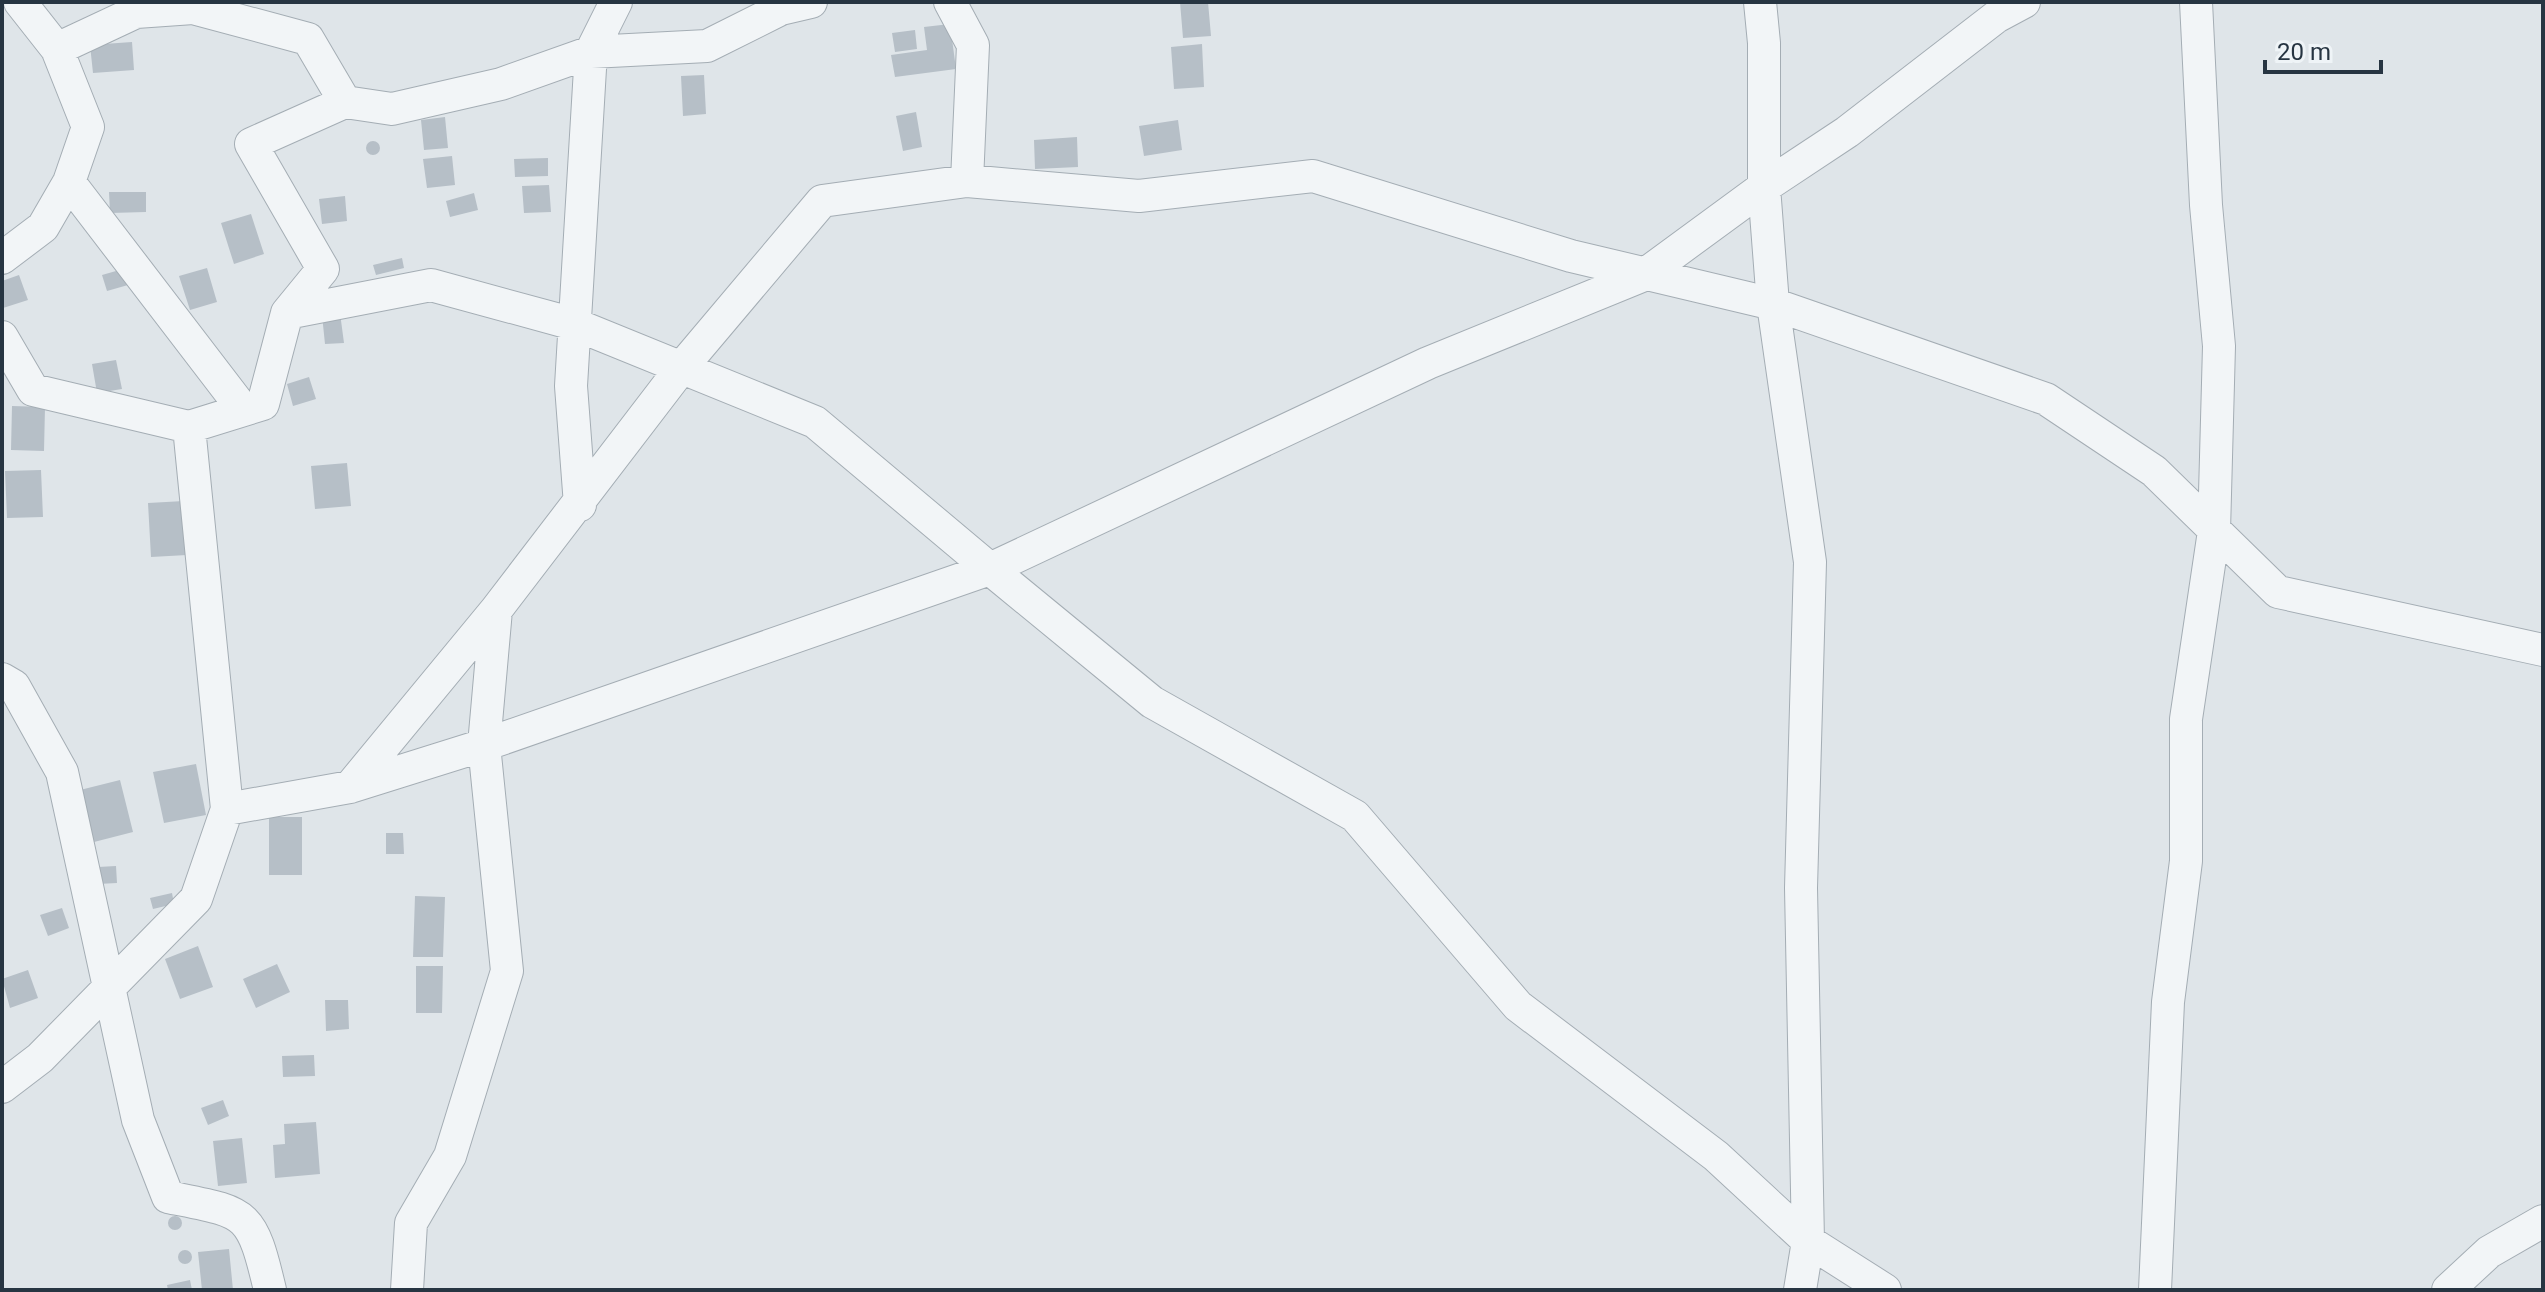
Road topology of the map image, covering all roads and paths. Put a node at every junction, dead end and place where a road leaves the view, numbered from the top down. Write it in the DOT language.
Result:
graph roads {
  1 [pos="20,2"];
  2 [pos="616,2"];
  3 [pos="811,2"];
  4 [pos="950,2"];
  5 [pos="1760,2"];
  6 [pos="2024,2"];
  7 [pos="2196,2"];
  8 [pos="57,49"];
  9 [pos="591,52"];
  10 [pos="345,102"];
  11 [pos="967,181"];
  12 [pos="69,182"];
  13 [pos="1764,187"];
  14 [pos="2,258"];
  15 [pos="1644,275"];
  16 [pos="1773,304"];
  17 [pos="287,313"];
  18 [pos="574,324"];
  19 [pos="2,337"];
  20 [pos="682,367"];
  21 [pos="13,382"];
  22 [pos="242,408"];
  23 [pos="189,427"];
  24 [pos="580,505"];
  25 [pos="2214,531"];
  26 [pos="990,569"];
  27 [pos="496,610"];
  28 [pos="2543,650"];
  29 [pos="2,679"];
  30 [pos="484,745"];
  31 [pos="350,787"];
  32 [pos="227,809"];
  33 [pos="109,988"];
  34 [pos="2,1055"];
  35 [pos="40,1058"];
  36 [pos="2,1087"];
  37 [pos="2543,1221"];
  38 [pos="1808,1241"];
  39 [pos="270,1290"];
  40 [pos="407,1290"];
  41 [pos="1800,1290"];
  42 [pos="1885,1290"];
  43 [pos="2155,1290"];
  44 [pos="2448,1290"];
  1 -- 8 [label="street"];
  2 -- 9 [label="street"];
  3 -- 9 [label="street"];
  4 -- 11 [label="street"];
  5 -- 13 [label="street"];
  6 -- 13 [label="street"];
  7 -- 25 [label="street"];
  8 -- 10 [label="street"];
  8 -- 12 [label="street"];
  9 -- 10 [label="street"];
  9 -- 18 [label="street"];
  10 -- 17 [label="street"];
  11 -- 15 [label="street"];
  11 -- 20 [label="street"];
  12 -- 14 [label="street"];
  12 -- 22 [label="street"];
  13 -- 15 [label="street"];
  13 -- 16 [label="street"];
  15 -- 16 [label="street"];
  15 -- 26 [label="street"];
  16 -- 25 [label="street"];
  16 -- 38 [label="street"];
  17 -- 18 [label="street"];
  17 -- 22 [label="street"];
  18 -- 20 [label="street"];
  18 -- 24 [label="street"];
  19 -- 21 [label="street"];
  20 -- 24 [label="street"];
  20 -- 26 [label="street"];
  21 -- 23 [label="street"];
  22 -- 23 [label="street"];
  23 -- 32 [label="street"];
  24 -- 27 [label="street"];
  25 -- 28 [label="street"];
  25 -- 43 [label="street"];
  26 -- 30 [label="street"];
  26 -- 38 [label="street"];
  27 -- 30 [label="street"];
  27 -- 31 [label="street"];
  29 -- 33 [label="street"];
  30 -- 31 [label="street"];
  30 -- 40 [label="street"];
  31 -- 32 [label="street"];
  32 -- 33 [label="street"];
  33 -- 35 [label="street"];
  33 -- 39 [label="street"];
  34 -- 35 [label="street"];
  35 -- 36 [label="street"];
  37 -- 44 [label="street"];
  38 -- 41 [label="street"];
  38 -- 42 [label="street"];
}
